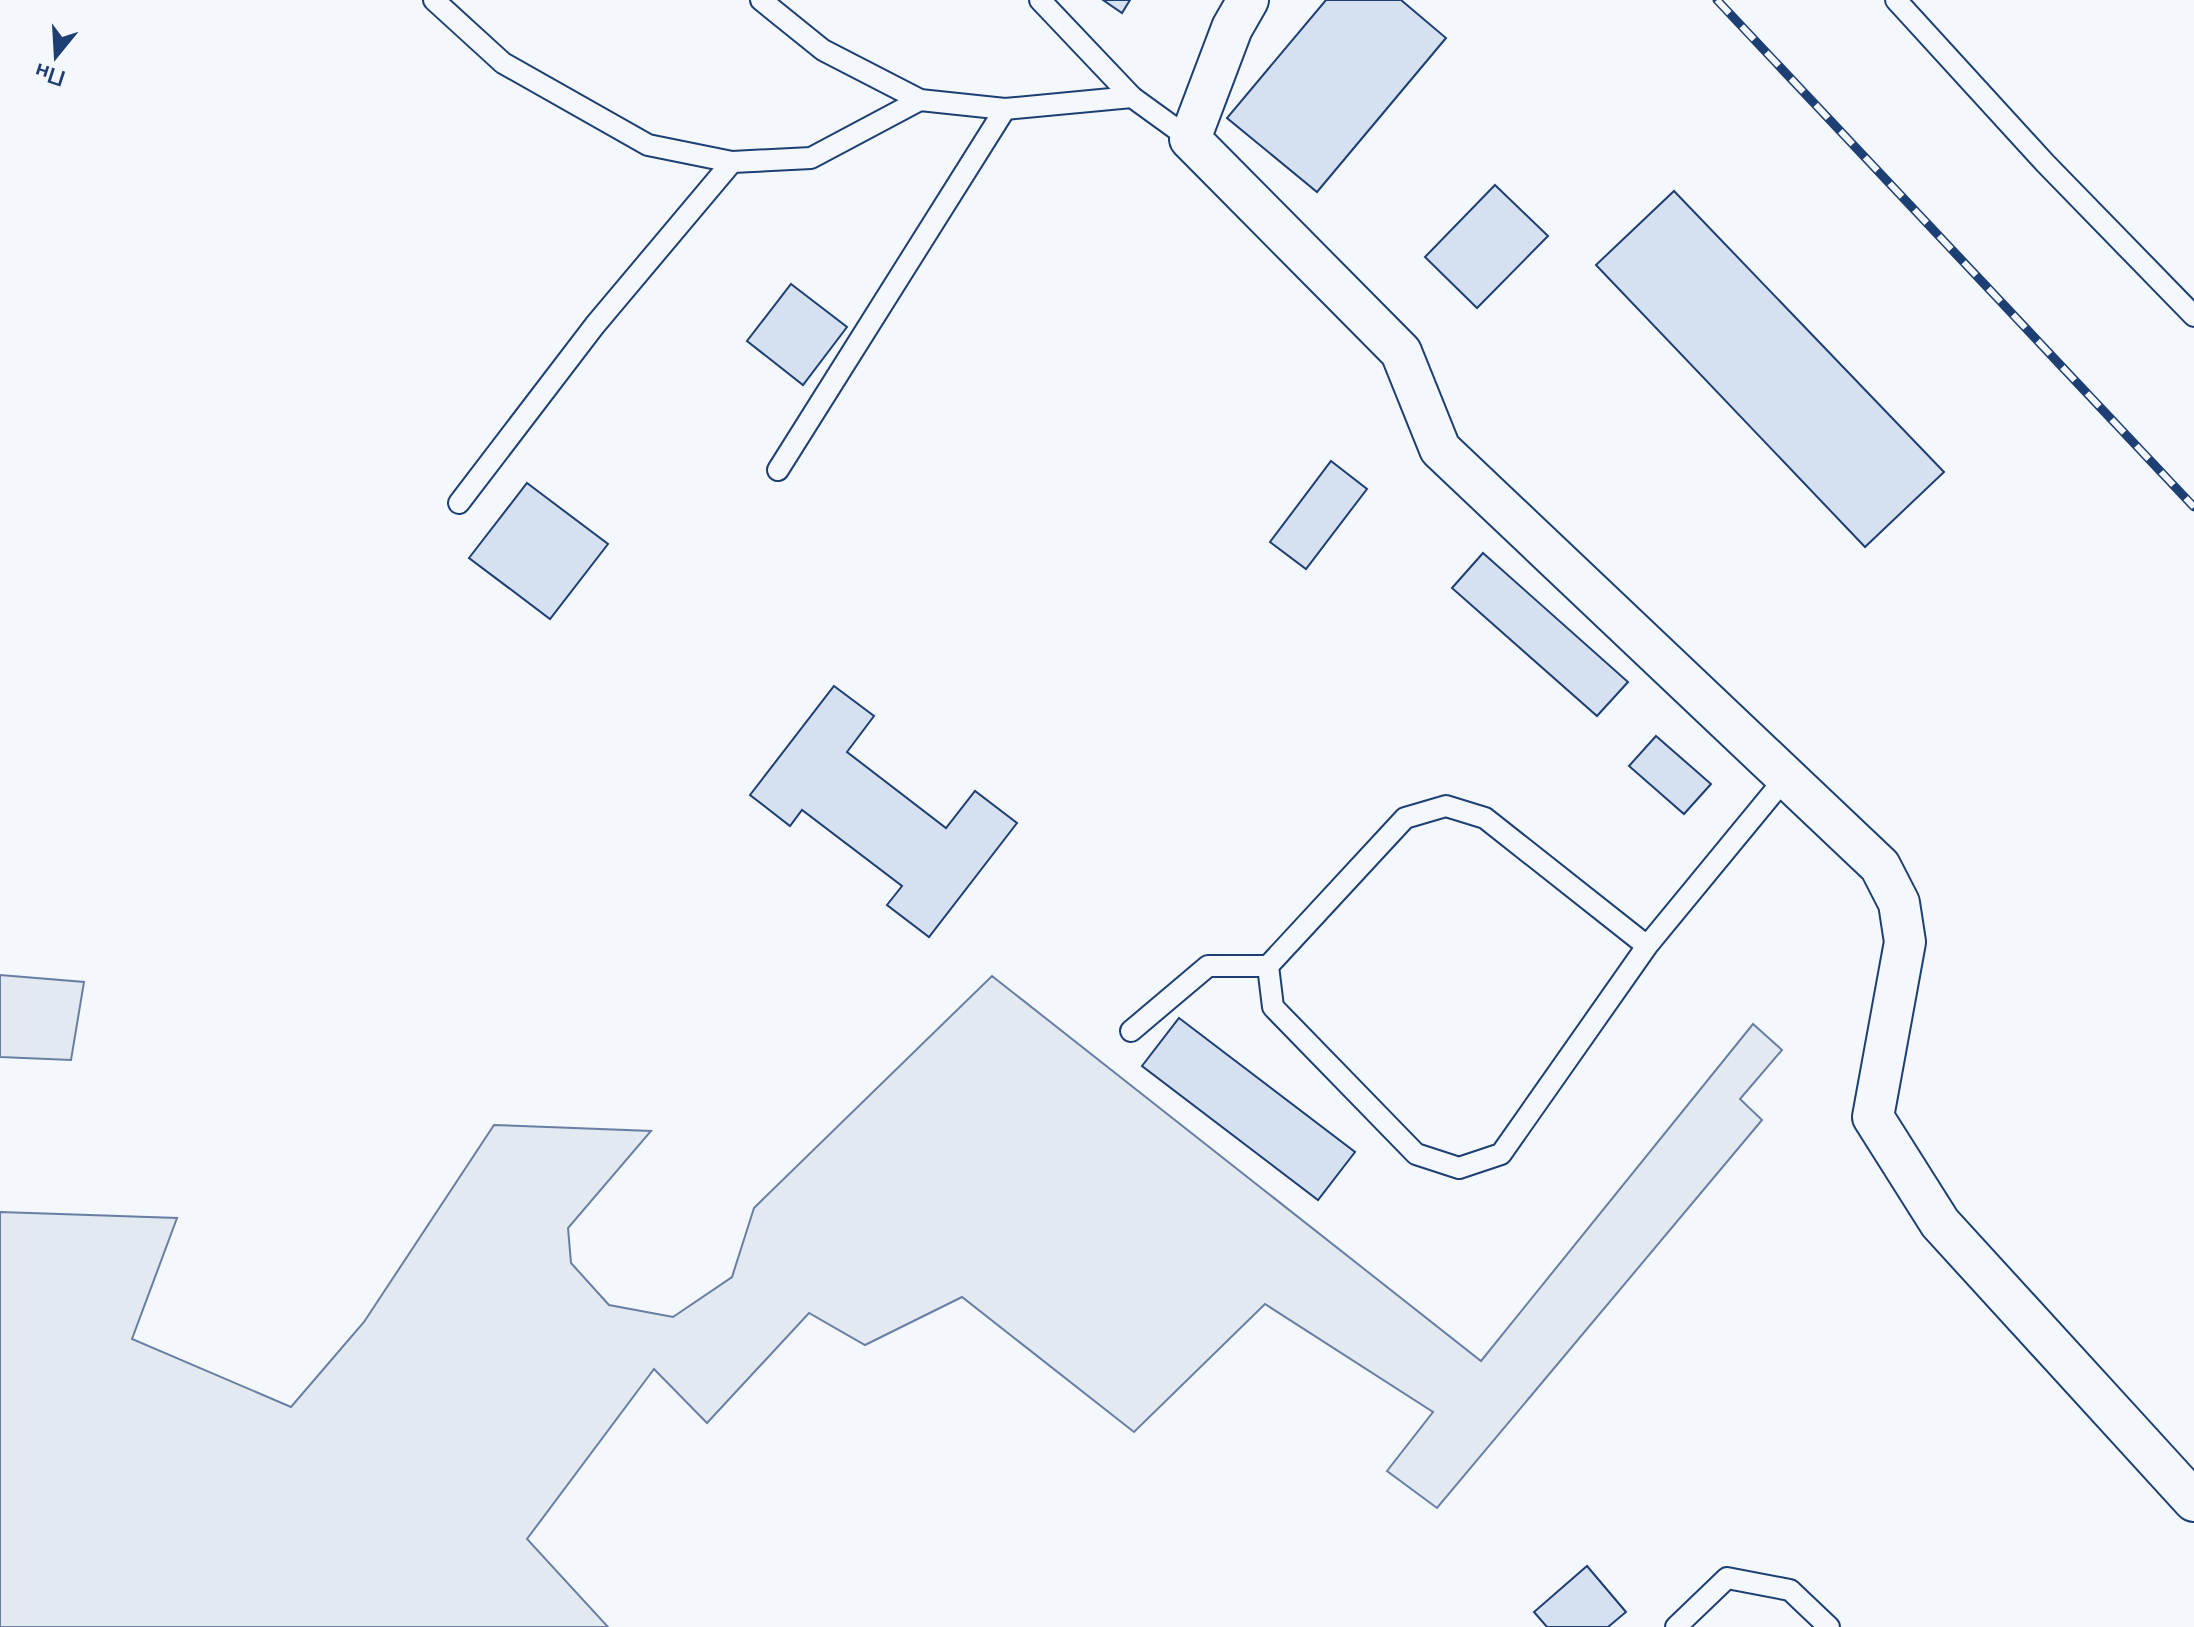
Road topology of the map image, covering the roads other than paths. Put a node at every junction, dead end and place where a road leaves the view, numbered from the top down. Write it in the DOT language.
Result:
graph roads {
  1 [pos="434,0"];
  2 [pos="761,0"];
  3 [pos="1040,0"];
  4 [pos="1248,0"];
  5 [pos="1896,0"];
  6 [pos="1132,97"];
  7 [pos="920,100"];
  8 [pos="1005,109"];
  9 [pos="1190,139"];
  10 [pos="732,162"];
  11 [pos="2194,316"];
  12 [pos="778,470"];
  13 [pos="459,503"];
  14 [pos="1786,777"];
  15 [pos="1647,946"];
  16 [pos="1268,966"];
  17 [pos="1131,1031"];
  18 [pos="2194,1501"];
  19 [pos="1676,1627"];
  20 [pos="1829,1627"];
  1 -- 10 [label="lane"];
  2 -- 7 [label="lane"];
  3 -- 6 [label="lane"];
  4 -- 9 [label="street"];
  5 -- 11 [label="lane"];
  6 -- 8 [label="lane"];
  6 -- 9 [label="lane"];
  7 -- 8 [label="lane"];
  7 -- 10 [label="lane"];
  8 -- 12 [label="lane"];
  9 -- 14 [label="street"];
  10 -- 13 [label="lane"];
  14 -- 15 [label="lane"];
  14 -- 18 [label="street"];
  15 -- 16 [label="lane"];
  15 -- 16 [label="lane"];
  16 -- 17 [label="lane"];
  19 -- 20 [label="lane"];
}
